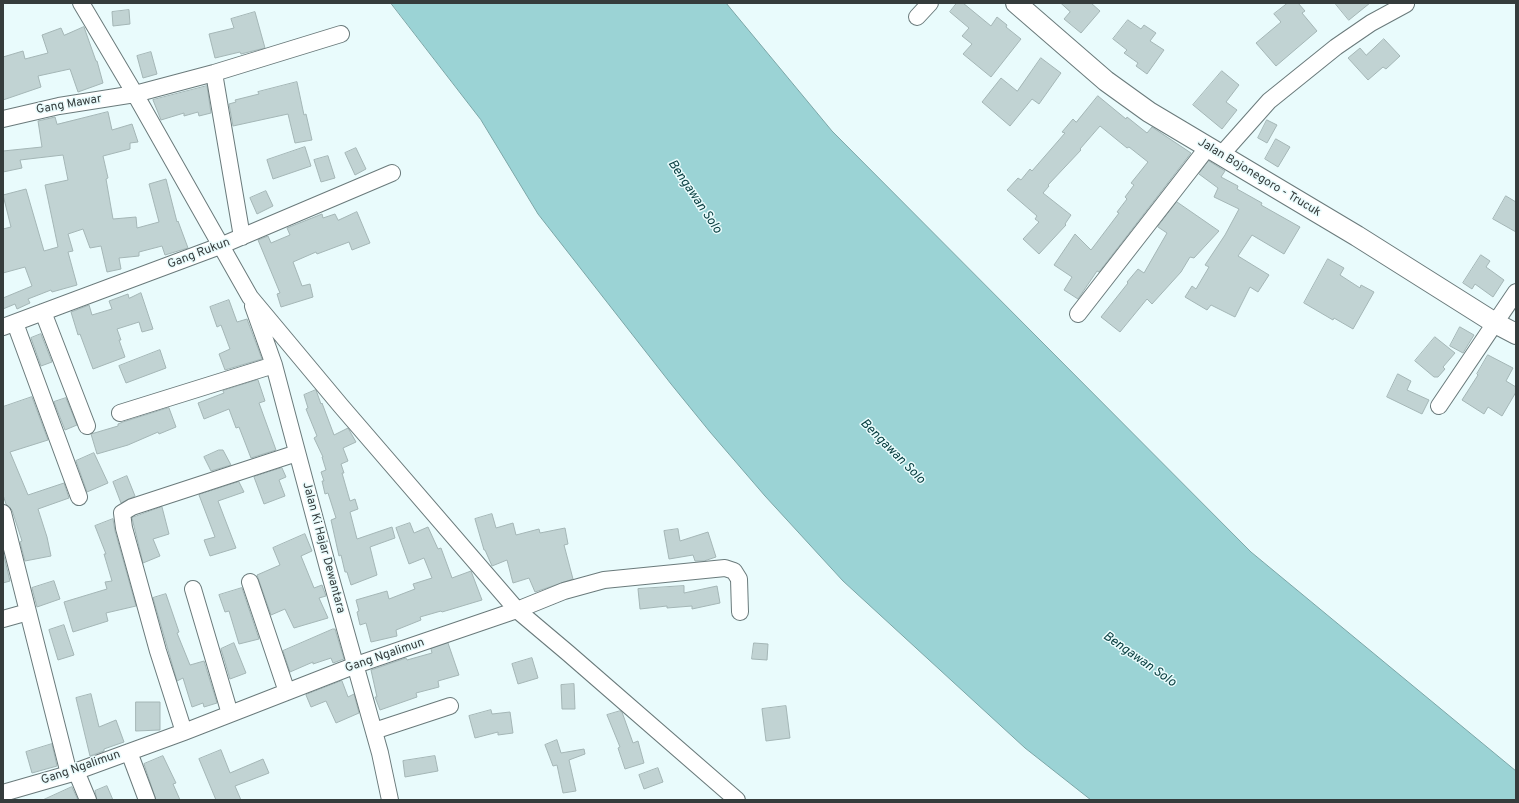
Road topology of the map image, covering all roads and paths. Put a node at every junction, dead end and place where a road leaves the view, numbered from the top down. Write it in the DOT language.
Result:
graph roads {
  1 [pos="81,3"];
  2 [pos="930,3"];
  3 [pos="1016,3"];
  4 [pos="1406,4"];
  5 [pos="917,17"];
  6 [pos="341,34"];
  7 [pos="214,73"];
  8 [pos="135,94"];
  9 [pos="3,119"];
  10 [pos="1214,151"];
  11 [pos="392,173"];
  12 [pos="242,237"];
  13 [pos="220,246"];
  14 [pos="1516,292"];
  15 [pos="250,297"];
  16 [pos="43,312"];
  17 [pos="1078,314"];
  18 [pos="1495,323"];
  19 [pos="9,325"];
  20 [pos="1516,334"];
  21 [pos="274,365"];
  22 [pos="1439,406"];
  23 [pos="120,413"];
  24 [pos="87,426"];
  25 [pos="297,453"];
  26 [pos="79,497"];
  27 [pos="3,513"];
  28 [pos="5,533"];
  29 [pos="250,582"];
  30 [pos="193,589"];
  31 [pos="517,610"];
  32 [pos="28,612"];
  33 [pos="740,612"];
  34 [pos="3,619"];
  35 [pos="356,665"];
  36 [pos="287,692"];
  37 [pos="450,706"];
  38 [pos="230,714"];
  39 [pos="374,731"];
  40 [pos="184,732"];
  41 [pos="129,752"];
  42 [pos="72,772"];
  43 [pos="3,793"];
  44 [pos="88,800"];
  45 [pos="147,800"];
  46 [pos="390,800"];
  47 [pos="737,800"];
  1 -- 8 [label="street"];
  2 -- 5 [label="street"];
  3 -- 10 [label="street, Jalan Bojonegoro - Trucuk"];
  4 -- 10 [label="street"];
  6 -- 7 [label="street, Gang Mawar"];
  7 -- 8 [label="street, Gang Mawar"];
  7 -- 12 [label="street"];
  8 -- 9 [label="street, Gang Mawar"];
  8 -- 13 [label="street"];
  10 -- 17 [label="street"];
  10 -- 18 [label="street, Jalan Bojonegoro - Trucuk"];
  11 -- 12 [label="street, Gang Rukun"];
  12 -- 13 [label="street, Gang Rukun"];
  13 -- 15 [label="street"];
  13 -- 16 [label="street, Gang Rukun"];
  14 -- 18 [label="street"];
  15 -- 21 [label="street, Jalan Ki Hajar Dewantara"];
  15 -- 31 [label="street"];
  16 -- 19 [label="street, Gang Rukun"];
  16 -- 24 [label="street"];
  18 -- 20 [label="street, Jalan Bojonegoro - Trucuk"];
  18 -- 22 [label="street"];
  19 -- 26 [label="street"];
  21 -- 23 [label="street"];
  21 -- 25 [label="street, Jalan Ki Hajar Dewantara"];
  25 -- 35 [label="street, Jalan Ki Hajar Dewantara"];
  25 -- 40 [label="street"];
  27 -- 28 [label="street"];
  28 -- 32 [label="street"];
  29 -- 36 [label="street"];
  30 -- 38 [label="street"];
  31 -- 33 [label="street, Gang Ngalimun"];
  31 -- 35 [label="street, Gang Ngalimun"];
  31 -- 47 [label="street"];
  32 -- 34 [label="street"];
  32 -- 42 [label="street"];
  35 -- 36 [label="street, Gang Ngalimun"];
  35 -- 39 [label="street, Jalan Ki Hajar Dewantara"];
  36 -- 38 [label="street, Gang Ngalimun"];
  37 -- 39 [label="street"];
  38 -- 40 [label="street, Gang Ngalimun"];
  39 -- 46 [label="street, Jalan Ki Hajar Dewantara"];
  40 -- 41 [label="street, Gang Ngalimun"];
  41 -- 42 [label="street, Gang Ngalimun"];
  41 -- 45 [label="street"];
  42 -- 43 [label="street, Gang Ngalimun"];
  42 -- 44 [label="street"];
}
